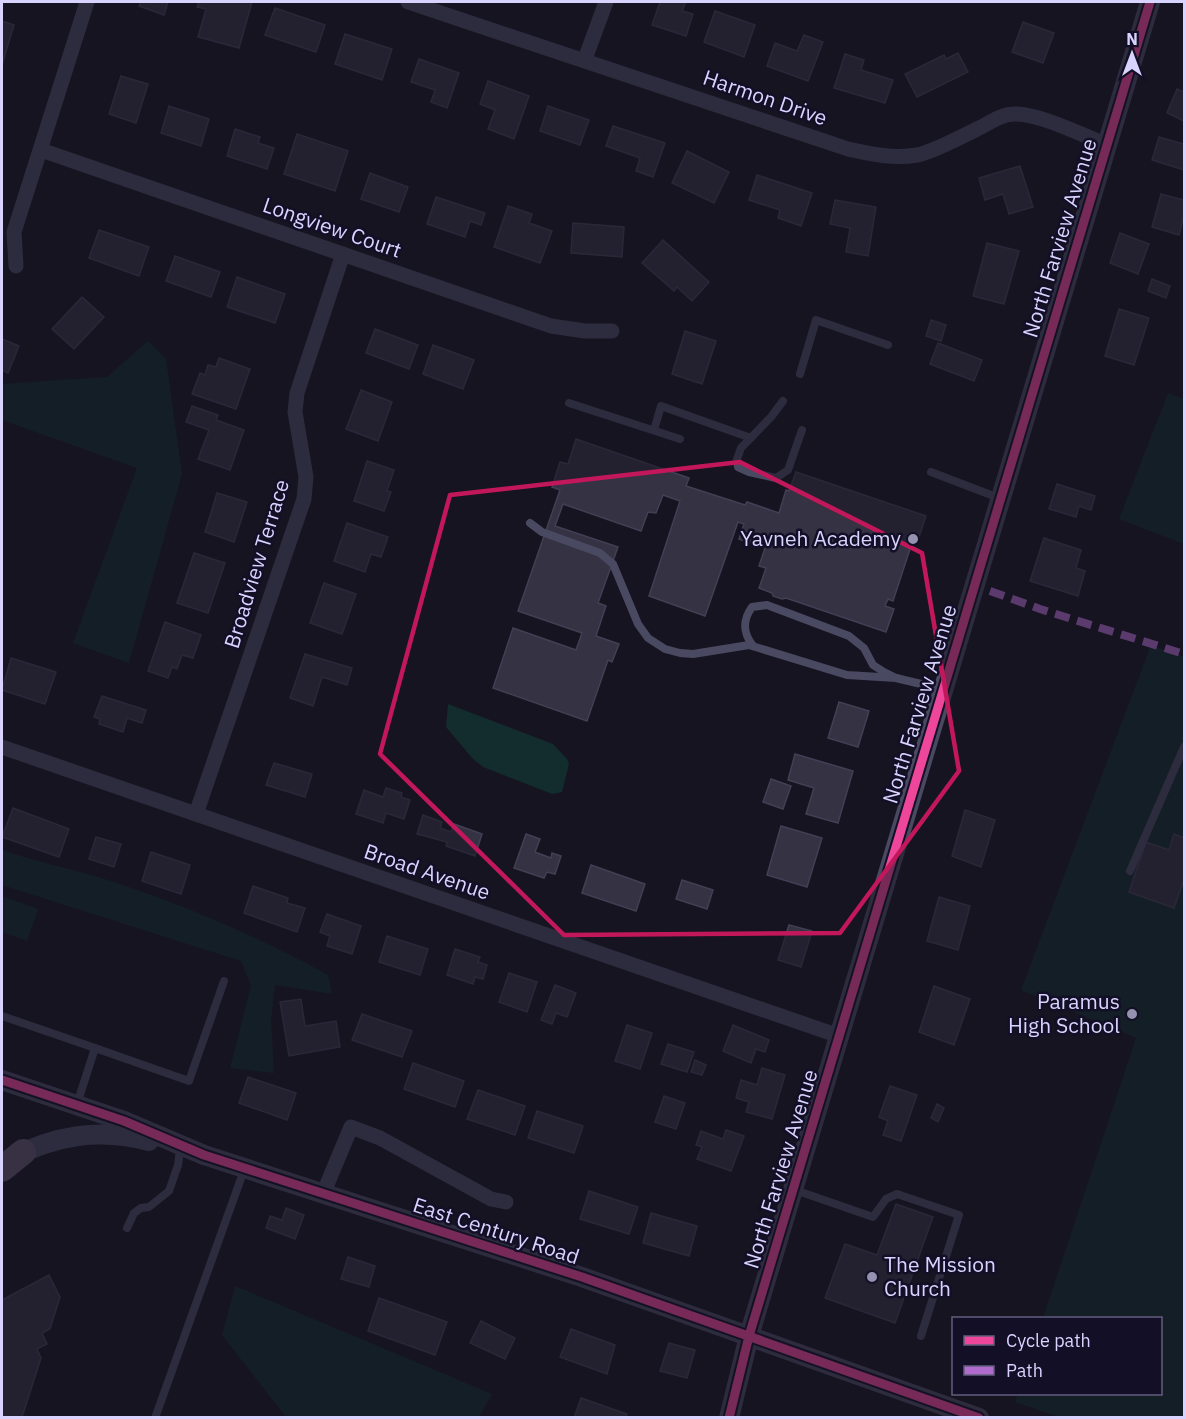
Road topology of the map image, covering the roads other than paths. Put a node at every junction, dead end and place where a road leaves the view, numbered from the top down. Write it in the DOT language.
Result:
graph roads {
  1 [pos="87,2"];
  2 [pos="408,2"];
  3 [pos="606,2"];
  4 [pos="1150,2"];
  5 [pos="585,60"];
  6 [pos="1107,145"];
  7 [pos="41,150"];
  8 [pos="343,254"];
  9 [pos="16,266"];
  10 [pos="612,331"];
  11 [pos="888,345"];
  12 [pos="800,375"];
  13 [pos="783,401"];
  14 [pos="569,403"];
  15 [pos="654,430"];
  16 [pos="802,430"];
  17 [pos="751,438"];
  18 [pos="680,440"];
  19 [pos="931,472"];
  20 [pos="1001,498"];
  21 [pos="530,523"];
  22 [pos="753,646"];
  23 [pos="896,678"];
  24 [pos="943,689"];
  25 [pos="2,747"];
  26 [pos="1185,747"];
  27 [pos="196,814"];
  28 [pos="1130,871"];
  29 [pos="224,981"];
  30 [pos="2,1016"];
  31 [pos="839,1036"];
  32 [pos="95,1048"];
  33 [pos="2,1080"];
  34 [pos="76,1105"];
  35 [pos="180,1150"];
  36 [pos="204,1155"];
  37 [pos="12,1157"];
  38 [pos="244,1168"];
  39 [pos="2,1169"];
  40 [pos="794,1190"];
  41 [pos="323,1194"];
  42 [pos="506,1202"];
  43 [pos="127,1228"];
  44 [pos="749,1336"];
  45 [pos="921,1336"];
  46 [pos="155,1418"];
  47 [pos="729,1418"];
  48 [pos="979,1418"];
  1 -- 7 [label="street"];
  2 -- 5 [label="street, Harmon Drive"];
  3 -- 5 [label="street"];
  4 -- 6 [label="street, North Farview Avenue"];
  5 -- 6 [label="street, Harmon Drive"];
  6 -- 20 [label="street, North Farview Avenue"];
  7 -- 8 [label="street, Longview Court"];
  7 -- 9 [label="street"];
  8 -- 10 [label="street, Longview Court"];
  8 -- 27 [label="street, Broadview Terrace"];
  11 -- 12 [label="lane"];
  13 -- 17 [label="lane"];
  14 -- 15 [label="lane"];
  15 -- 17 [label="lane"];
  15 -- 18 [label="lane"];
  16 -- 17 [label="lane"];
  19 -- 20 [label="lane"];
  20 -- 24 [label="street, North Farview Avenue"];
  21 -- 22 [label="lane"];
  22 -- 23 [label="lane"];
  22 -- 23 [label="lane"];
  23 -- 24 [label="lane"];
  24 -- 31 [label="street, North Farview Avenue"];
  25 -- 27 [label="street, Broad Avenue"];
  26 -- 28 [label="lane"];
  27 -- 31 [label="street, Broad Avenue"];
  29 -- 32 [label="lane"];
  30 -- 32 [label="lane"];
  31 -- 40 [label="street, North Farview Avenue"];
  32 -- 34 [label="lane"];
  33 -- 34 [label="street, East Century Road"];
  34 -- 36 [label="street, East Century Road"];
  35 -- 36 [label="street, East Century Road"];
  35 -- 37 [label="street, East Century Road"];
  35 -- 43 [label="lane"];
  36 -- 38 [label="street, East Century Road"];
  37 -- 39 [label="highway"];
  38 -- 41 [label="street, East Century Road"];
  38 -- 46 [label="lane"];
  40 -- 44 [label="street, North Farview Avenue"];
  40 -- 45 [label="lane"];
  41 -- 42 [label="street"];
  41 -- 44 [label="street, East Century Road"];
  44 -- 47 [label="street, North Farview Avenue"];
  44 -- 48 [label="street, East Century Road"];
}
